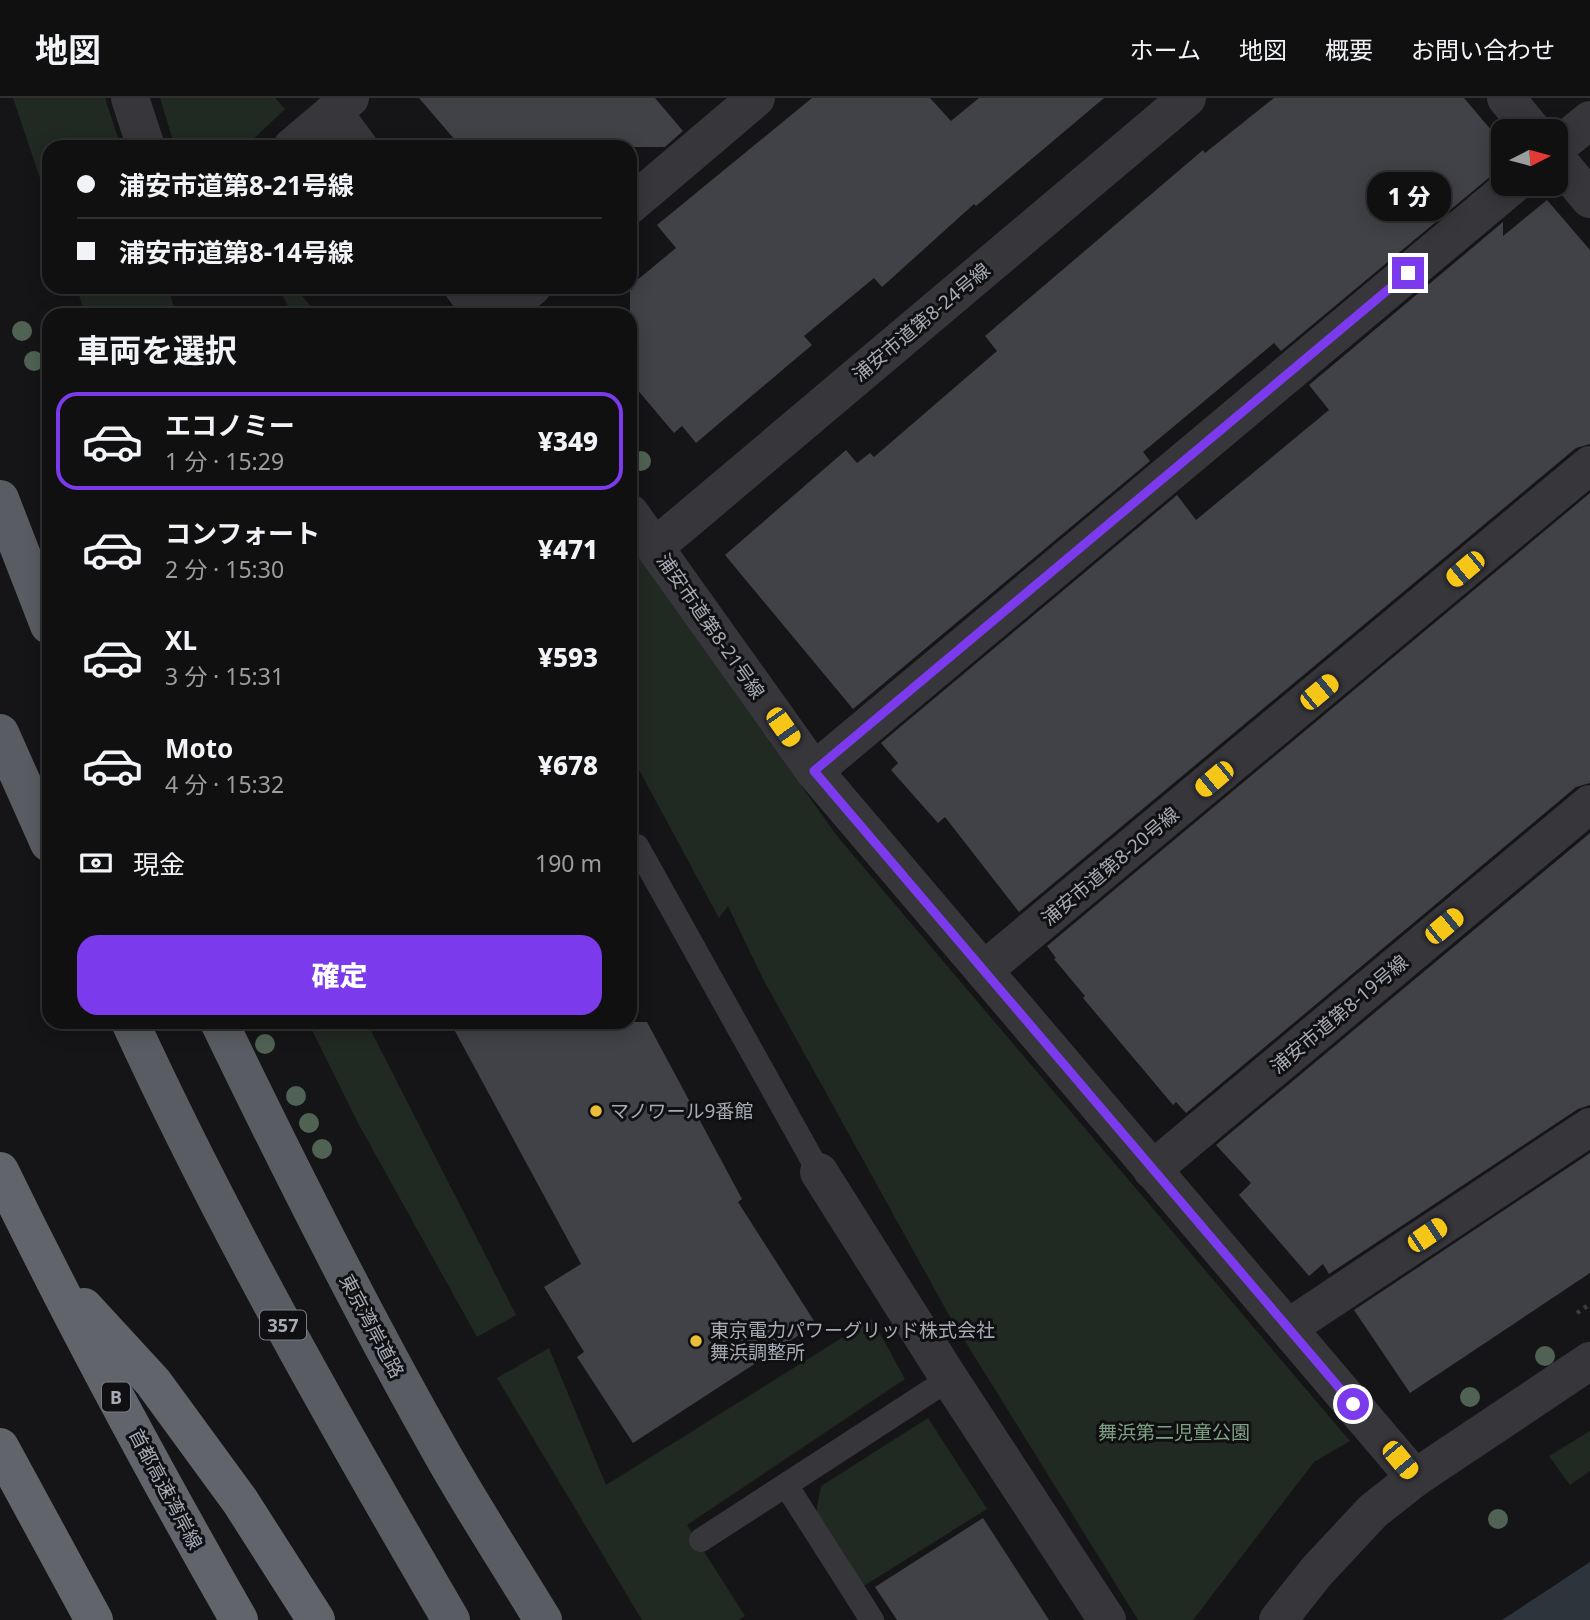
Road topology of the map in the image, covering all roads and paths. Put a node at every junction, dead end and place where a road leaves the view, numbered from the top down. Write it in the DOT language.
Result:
graph roads {
  1 [pos="130,98"];
  2 [pos="756,98"];
  3 [pos="1186,98"];
  4 [pos="1506,98"];
  5 [pos="342,105"];
  6 [pos="1523,119"];
  7 [pos="1590,120"];
  8 [pos="1568,139"];
  9 [pos="144,140"];
  10 [pos="300,140"];
  11 [pos="356,140"];
  12 [pos="1568,172"];
  13 [pos="1500,196"];
  14 [pos="637,199"];
  15 [pos="1590,199"];
  16 [pos="524,294"];
  17 [pos="507,308"];
  18 [pos="1590,465"];
  19 [pos="0,499"];
  20 [pos="637,523"];
  21 [pos="655,547"];
  22 [pos="42,607"];
  23 [pos="0,733"];
  24 [pos="814,771"];
  25 [pos="1590,804"];
  26 [pos="42,826"];
  27 [pos="637,846"];
  28 [pos="985,970"];
  29 [pos="134,1029"];
  30 [pos="222,1029"];
  31 [pos="1590,1127"];
  32 [pos="1152,1170"];
  33 [pos="0,1171"];
  34 [pos="819,1172"];
  35 [pos="45,1264"];
  36 [pos="1288,1328"];
  37 [pos="1590,1361"];
  38 [pos="949,1378"];
  39 [pos="0,1447"];
  40 [pos="1415,1478"];
  41 [pos="786,1485"];
  42 [pos="701,1540"];
  43 [pos="94,1620"];
  44 [pos="239,1620"];
  45 [pos="316,1620"];
  46 [pos="451,1620"];
  47 [pos="543,1620"];
  48 [pos="872,1620"];
  49 [pos="1107,1620"];
  50 [pos="1278,1620"];
  1 -- 9 [label="street"];
  2 -- 14 [label="street"];
  3 -- 21 [label="street, 浦安市道第8-24号線"];
  4 -- 6 [label="street"];
  5 -- 10 [label="street"];
  5 -- 11 [label="street"];
  7 -- 8 [label="street"];
  12 -- 15 [label="street"];
  13 -- 24 [label="street"];
  16 -- 17 [label="street"];
  18 -- 28 [label="street, 浦安市道第8-20号線"];
  19 -- 22 [label="highway"];
  20 -- 21 [label="street, 浦安市道第8-21号線"];
  21 -- 24 [label="street, 浦安市道第8-21号線"];
  23 -- 26 [label="highway"];
  24 -- 28 [label="street, 浦安市道第8-21号線"];
  25 -- 32 [label="street, 浦安市道第8-19号線"];
  27 -- 34 [label="lane"];
  28 -- 32 [label="street, 浦安市道第8-21号線"];
  29 -- 46 [label="highway, 357"];
  30 -- 47 [label="highway, 東京湾岸道路"];
  31 -- 36 [label="street"];
  32 -- 36 [label="street, 浦安市道第8-21号線"];
  33 -- 35 [label="highway, 首都高速湾岸線 / B"];
  34 -- 38 [label="street"];
  35 -- 44 [label="highway, 首都高速湾岸線 / B"];
  35 -- 45 [label="highway"];
  36 -- 40 [label="street, 浦安市道第8-21号線"];
  37 -- 40 [label="street"];
  38 -- 41 [label="lane"];
  38 -- 49 [label="street"];
  39 -- 43 [label="highway"];
  40 -- 50 [label="street"];
  41 -- 42 [label="lane"];
  41 -- 48 [label="lane"];
}
